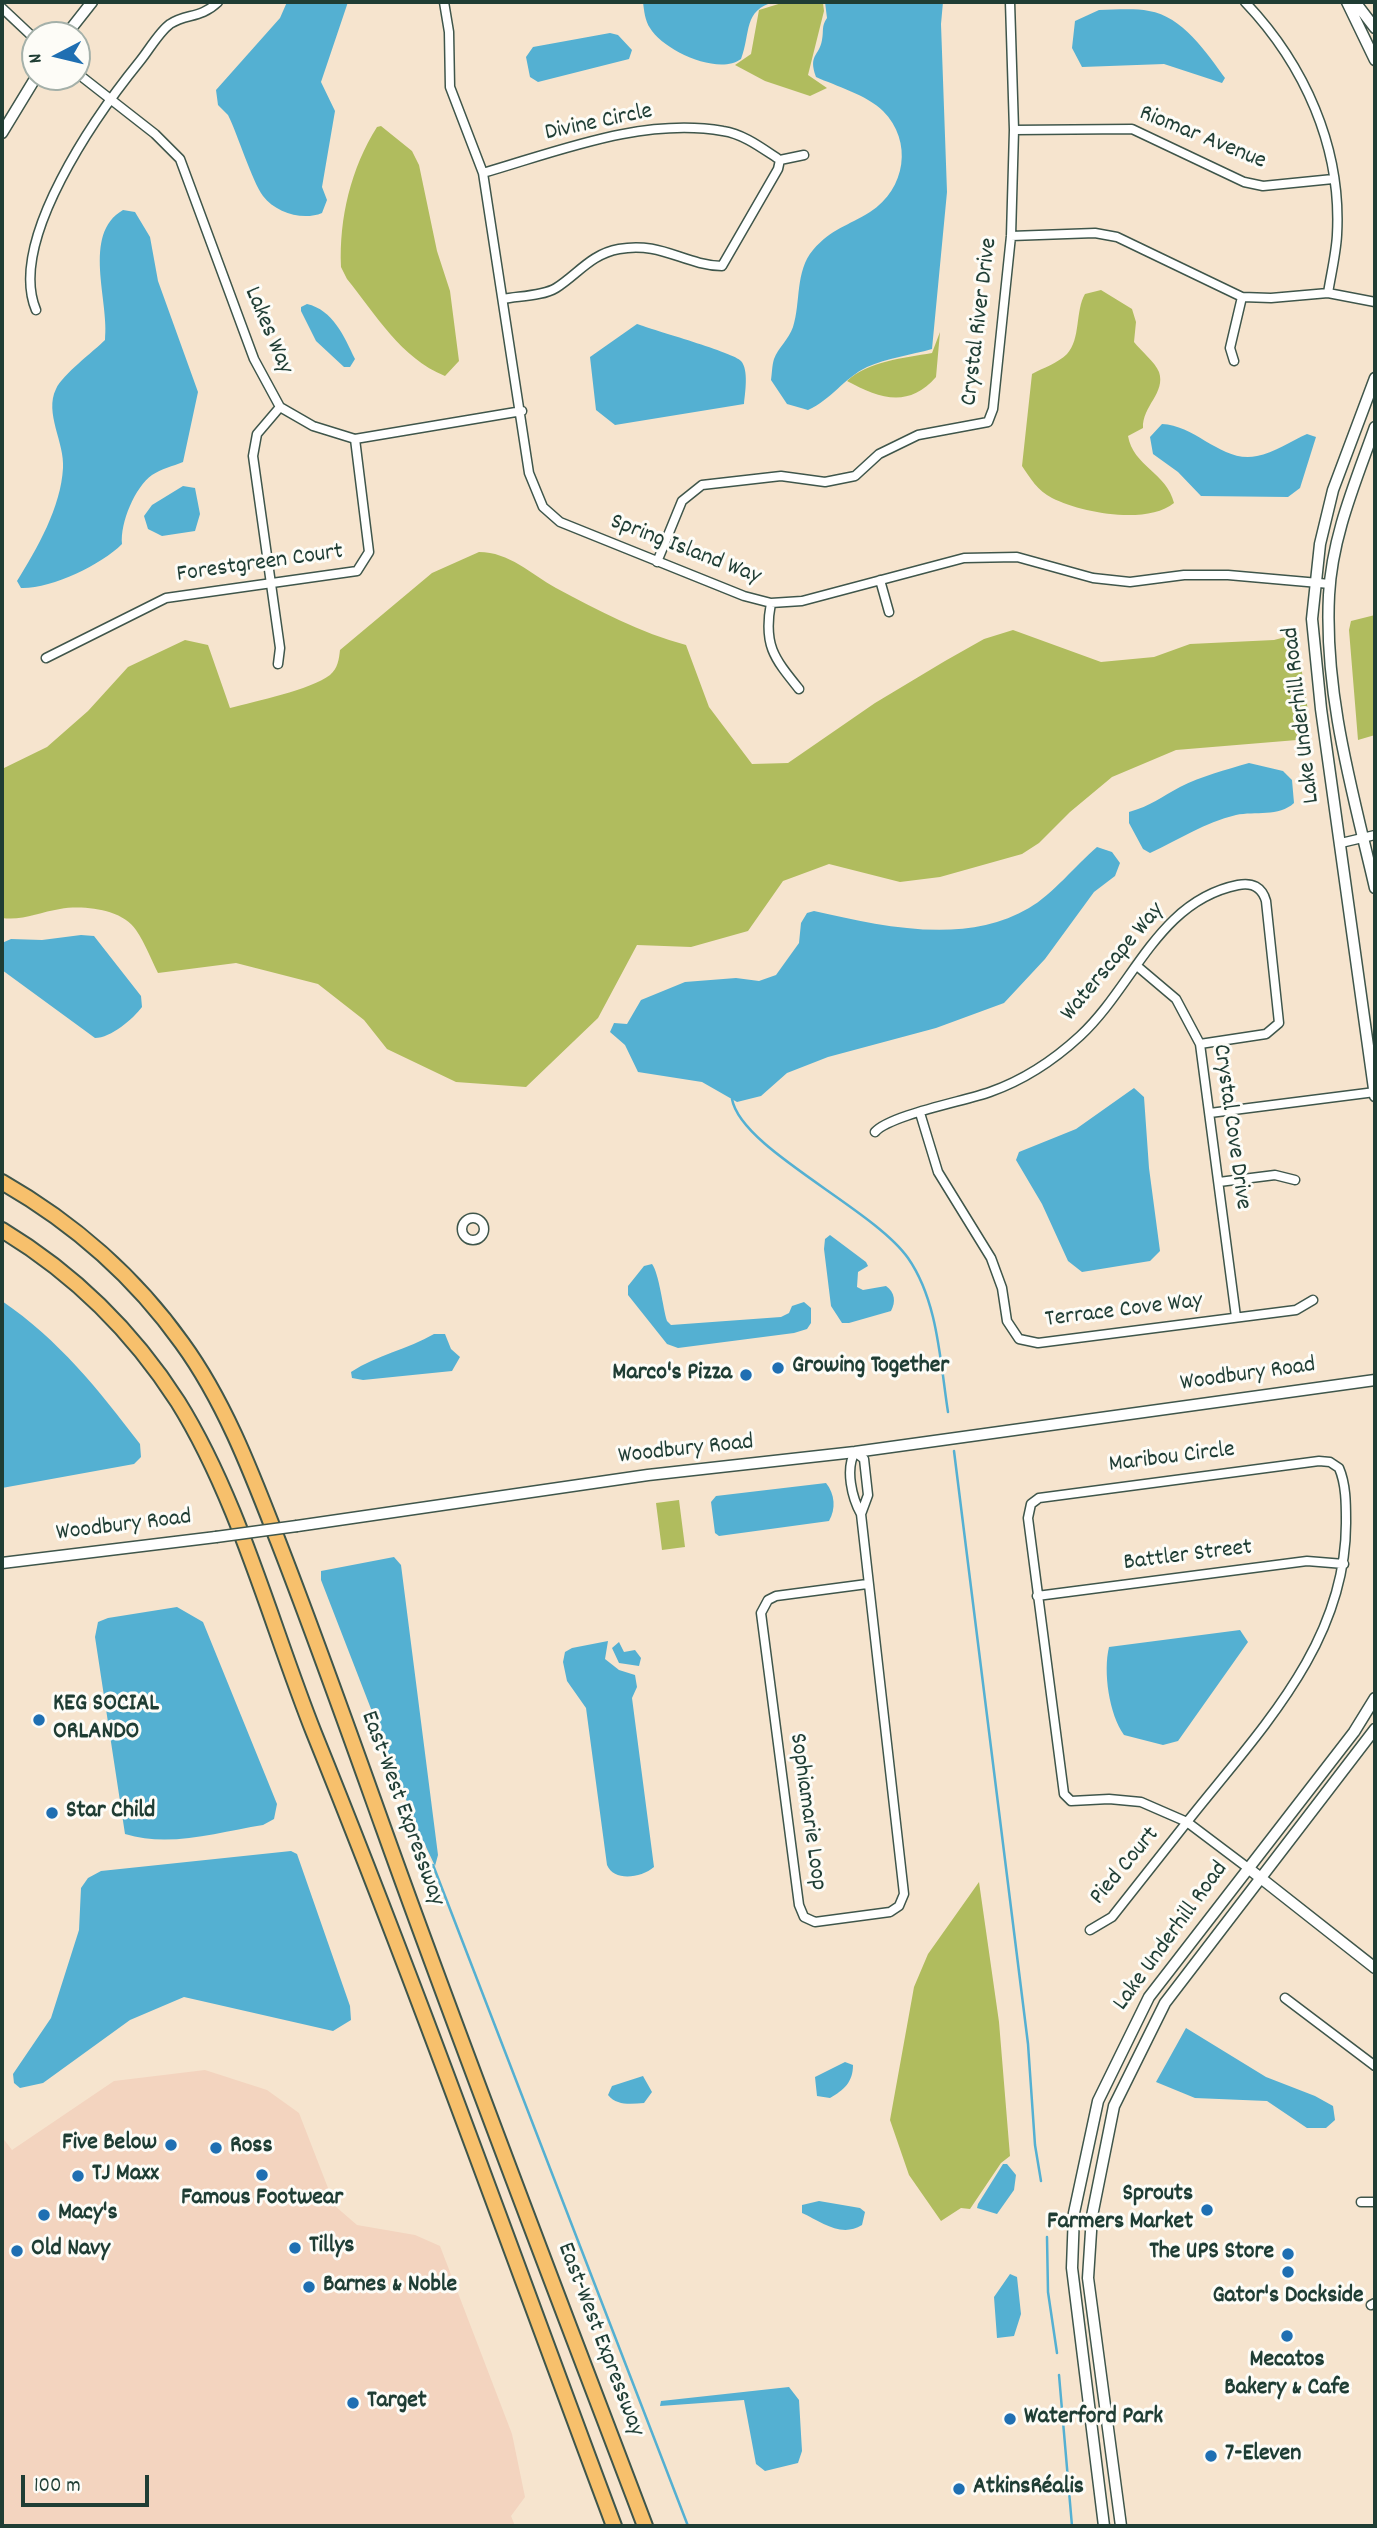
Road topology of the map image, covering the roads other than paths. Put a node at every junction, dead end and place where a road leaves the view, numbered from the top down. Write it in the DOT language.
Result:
graph roads {
  1 [pos="92,2"];
  2 [pos="221,2"];
  3 [pos="444,2"];
  4 [pos="1010,2"];
  5 [pos="1245,2"];
  6 [pos="1348,2"];
  7 [pos="1355,2"];
  8 [pos="2,8"];
  9 [pos="77,21"];
  10 [pos="21,26"];
  11 [pos="1375,28"];
  12 [pos="1375,60"];
  13 [pos="91,85"];
  14 [pos="28,91"];
  15 [pos="109,99"];
  16 [pos="1014,130"];
  17 [pos="2,133"];
  18 [pos="804,155"];
  19 [pos="780,160"];
  20 [pos="483,173"];
  21 [pos="1334,179"];
  22 [pos="1011,236"];
  23 [pos="1328,293"];
  24 [pos="1242,296"];
  25 [pos="503,299"];
  26 [pos="1375,302"];
  27 [pos="36,310"];
  28 [pos="1234,361"];
  29 [pos="1375,378"];
  30 [pos="280,407"];
  31 [pos="522,411"];
  32 [pos="1375,427"];
  33 [pos="355,439"];
  34 [pos="657,562"];
  35 [pos="880,580"];
  36 [pos="1314,582"];
  37 [pos="271,583"];
  38 [pos="1331,584"];
  39 [pos="771,603"];
  40 [pos="889,612"];
  41 [pos="46,658"];
  42 [pos="278,664"];
  43 [pos="799,689"];
  44 [pos="1375,835"];
  45 [pos="1363,837"];
  46 [pos="1341,843"];
  47 [pos="1375,888"];
  48 [pos="1137,966"];
  49 [pos="1200,1044"];
  50 [pos="1375,1093"];
  51 [pos="920,1113"];
  52 [pos="1210,1113"];
  53 [pos="875,1132"];
  54 [pos="1295,1180"];
  55 [pos="2,1182"];
  56 [pos="1219,1182"];
  57 [pos="2,1230"];
  58 [pos="1313,1300"];
  59 [pos="1236,1317"];
  60 [pos="1375,1380"];
  61 [pos="855,1452"];
  62 [pos="861,1514"];
  63 [pos="2,1563"];
  64 [pos="1343,1564"];
  65 [pos="867,1584"];
  66 [pos="1037,1596"];
  67 [pos="1375,1698"];
  68 [pos="1375,1729"];
  69 [pos="1187,1822"];
  70 [pos="1248,1868"];
  71 [pos="1261,1879"];
  72 [pos="1090,1930"];
  73 [pos="1375,1968"];
  74 [pos="1285,1998"];
  75 [pos="1375,2066"];
  76 [pos="1361,2202"];
  77 [pos="1375,2202"];
  78 [pos="1099,2361"];
  79 [pos="1083,2362"];
  80 [pos="614,2526"];
  81 [pos="645,2526"];
  82 [pos="1104,2526"];
  83 [pos="1121,2526"];
  1 -- 9 [label="street"];
  2 -- 15 [label="street"];
  3 -- 20 [label="street, Spring Island Way"];
  4 -- 16 [label="street, Crystal River Drive"];
  5 -- 21 [label="street"];
  6 -- 12 [label="street"];
  7 -- 11 [label="street"];
  8 -- 10 [label="street"];
  13 -- 15 [label="street, Lakes Way"];
  14 -- 17 [label="street"];
  15 -- 27 [label="street"];
  15 -- 30 [label="street, Lakes Way"];
  16 -- 21 [label="street, Riomar Avenue"];
  16 -- 22 [label="street, Crystal River Drive"];
  18 -- 19 [label="street"];
  19 -- 20 [label="street, Divine Circle"];
  19 -- 25 [label="street"];
  20 -- 25 [label="street, Spring Island Way"];
  21 -- 23 [label="street"];
  22 -- 24 [label="street"];
  22 -- 34 [label="street, Crystal River Drive"];
  23 -- 24 [label="street"];
  23 -- 26 [label="street"];
  24 -- 28 [label="street"];
  25 -- 31 [label="street, Spring Island Way"];
  29 -- 36 [label="street, Lake Underhill Road"];
  30 -- 33 [label="street, Lakes Way"];
  30 -- 37 [label="street"];
  31 -- 33 [label="street, Lakes Way"];
  31 -- 34 [label="street, Spring Island Way"];
  32 -- 38 [label="street, Lake Underhill Road"];
  33 -- 37 [label="street, Forestgreen Court"];
  34 -- 39 [label="street, Spring Island Way"];
  35 -- 36 [label="street, Spring Island Way"];
  35 -- 39 [label="street, Spring Island Way"];
  35 -- 40 [label="street"];
  36 -- 38 [label="street, Spring Island Way"];
  36 -- 46 [label="street, Lake Underhill Road"];
  37 -- 41 [label="street, Forestgreen Court"];
  37 -- 42 [label="street"];
  38 -- 45 [label="street, Lake Underhill Road"];
  39 -- 43 [label="street"];
  44 -- 45 [label="street"];
  45 -- 46 [label="street"];
  45 -- 47 [label="street, Lake Underhill Road"];
  46 -- 50 [label="street, Lake Underhill Road"];
  48 -- 49 [label="street, Crystal Cove Drive"];
  48 -- 49 [label="street, Waterscape Way"];
  48 -- 51 [label="street, Waterscape Way"];
  49 -- 52 [label="street, Crystal Cove Drive"];
  50 -- 52 [label="street"];
  51 -- 53 [label="street, Waterscape Way"];
  51 -- 59 [label="street, Terrace Cove Way"];
  52 -- 56 [label="street, Crystal Cove Drive"];
  54 -- 56 [label="street"];
  55 -- 81 [label="highway, East-West Expressway"];
  56 -- 59 [label="street, Crystal Cove Drive"];
  57 -- 80 [label="highway, East-West Expressway"];
  58 -- 59 [label="street, Terrace Cove Way"];
  60 -- 61 [label="street, Woodbury Road"];
  61 -- 62 [label="street, Sophiamarie Loop"];
  61 -- 62 [label="street, Sophiamarie Loop"];
  61 -- 63 [label="street, Woodbury Road, bridge"];
  62 -- 65 [label="street, Sophiamarie Loop"];
  64 -- 66 [label="street, Battler Street"];
  64 -- 66 [label="street, Maribou Circle"];
  64 -- 69 [label="street, Maribou Circle"];
  65 -- 65 [label="street, Sophiamarie Loop"];
  66 -- 69 [label="street, Maribou Circle"];
  67 -- 70 [label="street, Lake Underhill Road"];
  68 -- 71 [label="street, Lake Underhill Road"];
  69 -- 70 [label="street, Maribou Circle"];
  69 -- 72 [label="street, Pied Court"];
  70 -- 71 [label="street, Maribou Circle"];
  70 -- 79 [label="street, Lake Underhill Road"];
  71 -- 73 [label="street, Maribou Circle"];
  71 -- 78 [label="street, Lake Underhill Road"];
  74 -- 75 [label="street"];
  76 -- 77 [label="street"];
  78 -- 79 [label="street"];
  78 -- 83 [label="street, Lake Underhill Road"];
  79 -- 82 [label="street, Lake Underhill Road"];
}
